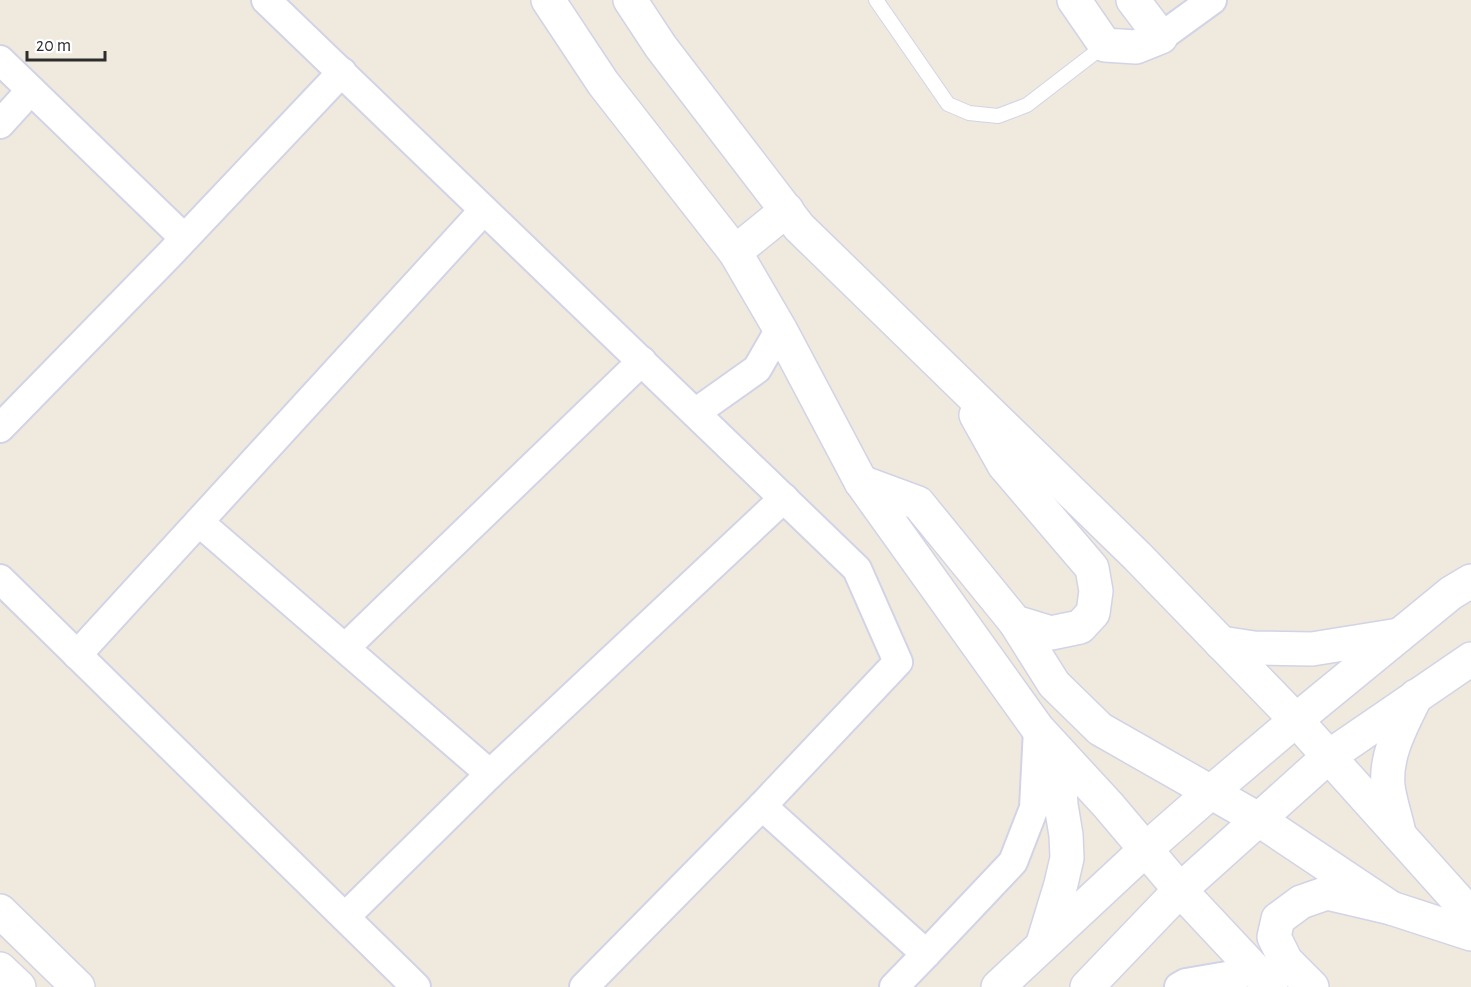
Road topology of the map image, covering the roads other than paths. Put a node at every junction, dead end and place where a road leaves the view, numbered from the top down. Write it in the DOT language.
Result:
graph roads {
  1 [pos="266,0"];
  2 [pos="548,0"];
  3 [pos="630,0"];
  4 [pos="876,0"];
  5 [pos="1074,0"];
  6 [pos="1133,0"];
  7 [pos="1212,0"];
  8 [pos="1161,37"];
  9 [pos="1105,45"];
  10 [pos="0,60"];
  11 [pos="342,72"];
  12 [pos="31,90"];
  13 [pos="0,124"];
  14 [pos="484,210"];
  15 [pos="787,210"];
  16 [pos="184,238"];
  17 [pos="735,252"];
  18 [pos="780,329"];
  19 [pos="642,361"];
  20 [pos="957,382"];
  21 [pos="695,413"];
  22 [pos="0,428"];
  23 [pos="861,482"];
  24 [pos="784,498"];
  25 [pos="199,522"];
  26 [pos="0,579"];
  27 [pos="1471,581"];
  28 [pos="1015,622"];
  29 [pos="1400,635"];
  30 [pos="1221,643"];
  31 [pos="345,648"];
  32 [pos="78,655"];
  33 [pos="1471,659"];
  34 [pos="1416,696"];
  35 [pos="1296,720"];
  36 [pos="1048,740"];
  37 [pos="1328,757"];
  38 [pos="490,774"];
  39 [pos="1211,792"];
  40 [pos="762,806"];
  41 [pos="1258,819"];
  42 [pos="1401,837"];
  43 [pos="1146,849"];
  44 [pos="1180,890"];
  45 [pos="1391,908"];
  46 [pos="0,911"];
  47 [pos="1471,915"];
  48 [pos="345,917"];
  49 [pos="1471,934"];
  50 [pos="1042,946"];
  51 [pos="926,954"];
  52 [pos="0,969"];
  53 [pos="1263,979"];
  54 [pos="19,987"];
  55 [pos="78,987"];
  56 [pos="416,987"];
  57 [pos="584,987"];
  58 [pos="894,987"];
  59 [pos="998,987"];
  60 [pos="1087,987"];
  61 [pos="1179,987"];
  62 [pos="1312,987"];
  1 -- 11 [label="street"];
  2 -- 17 [label="main road"];
  3 -- 15 [label="main road"];
  4 -- 9 [label="lane"];
  5 -- 9 [label="main road"];
  6 -- 8 [label="main road"];
  7 -- 8 [label="street"];
  8 -- 9 [label="main road"];
  10 -- 12 [label="street"];
  11 -- 14 [label="street"];
  11 -- 16 [label="street"];
  12 -- 13 [label="street"];
  12 -- 16 [label="street"];
  14 -- 19 [label="street"];
  14 -- 25 [label="street"];
  15 -- 17 [label="main road"];
  15 -- 20 [label="main road"];
  16 -- 22 [label="street"];
  17 -- 18 [label="main road"];
  18 -- 21 [label="street"];
  18 -- 23 [label="main road"];
  19 -- 21 [label="street"];
  19 -- 31 [label="street"];
  20 -- 28 [label="main road"];
  20 -- 30 [label="main road"];
  21 -- 24 [label="street"];
  23 -- 28 [label="main road"];
  23 -- 36 [label="main road"];
  24 -- 38 [label="street"];
  24 -- 40 [label="street"];
  25 -- 31 [label="street"];
  25 -- 32 [label="street"];
  26 -- 32 [label="street"];
  27 -- 29 [label="main road"];
  28 -- 39 [label="main road"];
  29 -- 30 [label="main road"];
  29 -- 35 [label="main road"];
  30 -- 35 [label="main road"];
  31 -- 38 [label="street"];
  32 -- 48 [label="street"];
  33 -- 34 [label="main road"];
  34 -- 37 [label="main road"];
  34 -- 42 [label="main road"];
  35 -- 37 [label="main road"];
  35 -- 39 [label="main road"];
  36 -- 43 [label="main road"];
  36 -- 50 [label="main road"];
  36 -- 51 [label="street"];
  37 -- 41 [label="main road"];
  37 -- 42 [label="main road"];
  38 -- 48 [label="street"];
  39 -- 41 [label="main road"];
  39 -- 43 [label="main road"];
  40 -- 51 [label="street"];
  40 -- 57 [label="street"];
  41 -- 44 [label="main road"];
  41 -- 45 [label="main road"];
  42 -- 47 [label="main road"];
  43 -- 44 [label="main road"];
  43 -- 50 [label="main road"];
  44 -- 53 [label="main road"];
  44 -- 60 [label="main road"];
  45 -- 49 [label="main road"];
  45 -- 62 [label="main road"];
  46 -- 55 [label="main road"];
  48 -- 56 [label="street"];
  50 -- 59 [label="main road"];
  51 -- 58 [label="street"];
  52 -- 54 [label="main road"];
  53 -- 61 [label="street"];
}
